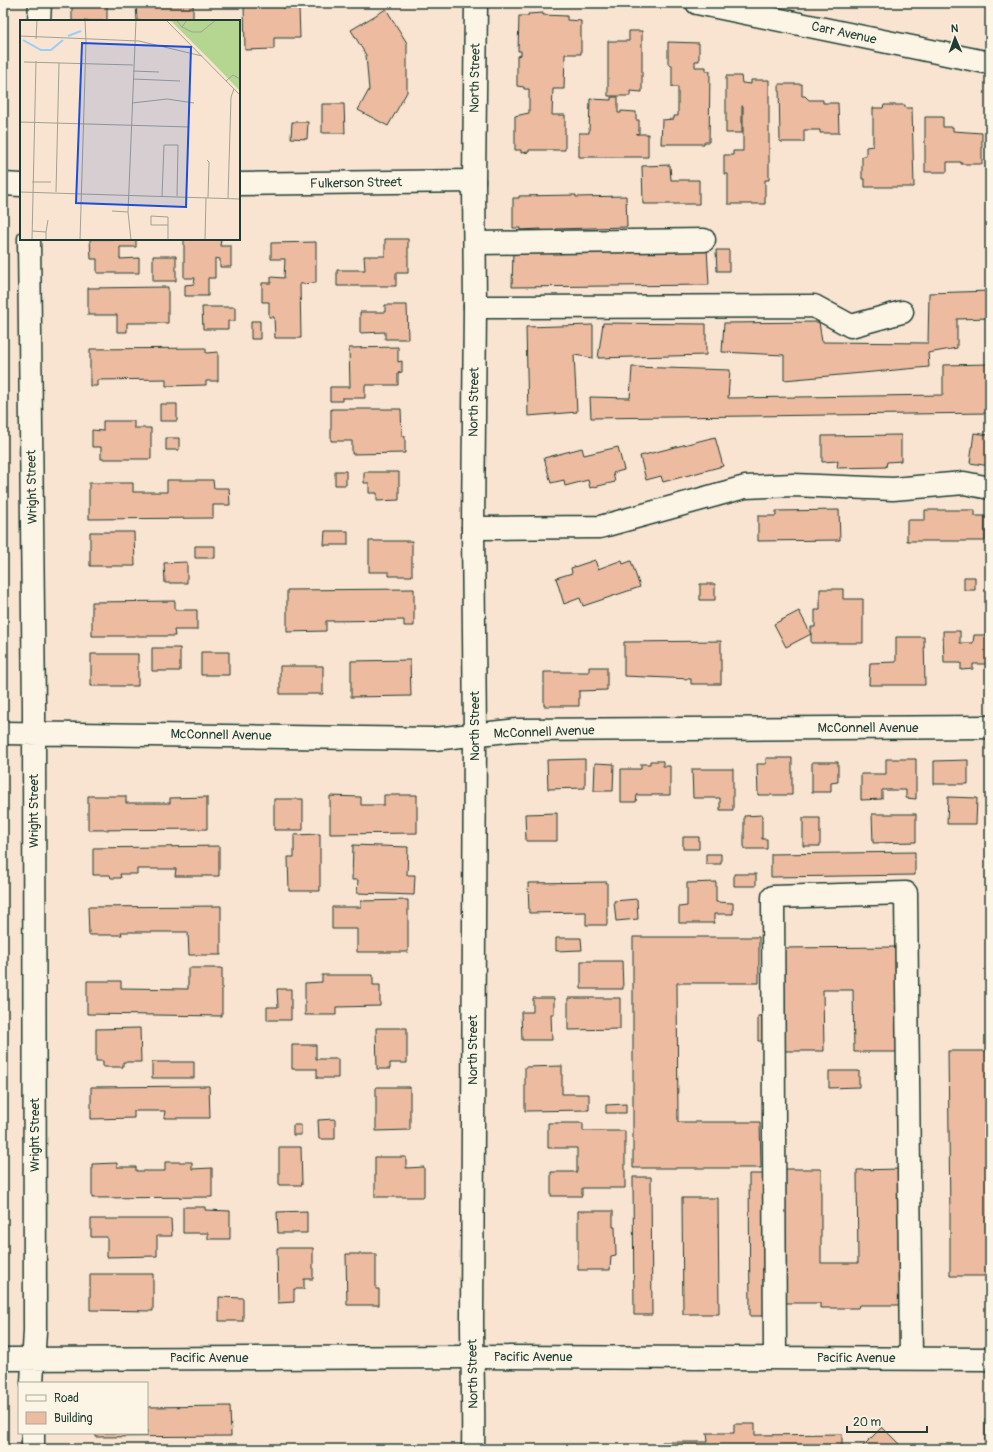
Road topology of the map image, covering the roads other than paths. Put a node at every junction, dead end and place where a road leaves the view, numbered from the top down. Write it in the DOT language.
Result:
graph roads {
  1 [pos="40,3"];
  2 [pos="476,3"];
  3 [pos="697,3"];
  4 [pos="39,20"];
  5 [pos="990,63"];
  6 [pos="474,181"];
  7 [pos="3,184"];
  8 [pos="240,184"];
  9 [pos="20,185"];
  10 [pos="29,240"];
  11 [pos="704,240"];
  12 [pos="475,243"];
  13 [pos="475,307"];
  14 [pos="902,312"];
  15 [pos="990,488"];
  16 [pos="472,528"];
  17 [pos="990,727"];
  18 [pos="3,733"];
  19 [pos="34,733"];
  20 [pos="475,735"];
  21 [pos="472,1357"];
  22 [pos="775,1358"];
  23 [pos="911,1358"];
  24 [pos="3,1359"];
  25 [pos="34,1359"];
  26 [pos="990,1359"];
  27 [pos="32,1382"];
  28 [pos="33,1434"];
  29 [pos="33,1449"];
  30 [pos="473,1449"];
  1 -- 4 [label="street"];
  2 -- 6 [label="street, North Street"];
  3 -- 5 [label="street, Carr Avenue"];
  6 -- 8 [label="street, Fulkerson Street"];
  6 -- 12 [label="street, North Street"];
  7 -- 9 [label="street"];
  10 -- 19 [label="street, Wright Street"];
  11 -- 12 [label="street"];
  12 -- 13 [label="street, North Street"];
  13 -- 14 [label="street"];
  13 -- 16 [label="street, North Street"];
  15 -- 16 [label="street"];
  16 -- 20 [label="street, North Street"];
  17 -- 20 [label="street, McConnell Avenue"];
  18 -- 19 [label="street, McConnell Avenue"];
  19 -- 20 [label="street, McConnell Avenue"];
  19 -- 25 [label="street, Wright Street"];
  20 -- 21 [label="street, North Street"];
  21 -- 22 [label="street, Pacific Avenue"];
  21 -- 25 [label="street, Pacific Avenue"];
  21 -- 30 [label="street, North Street"];
  22 -- 23 [label="street, Pacific Avenue"];
  22 -- 23 [label="street"];
  23 -- 26 [label="street, Pacific Avenue"];
  24 -- 25 [label="street, Pacific Avenue"];
  25 -- 27 [label="street, Wright Street"];
  28 -- 29 [label="street"];
}
